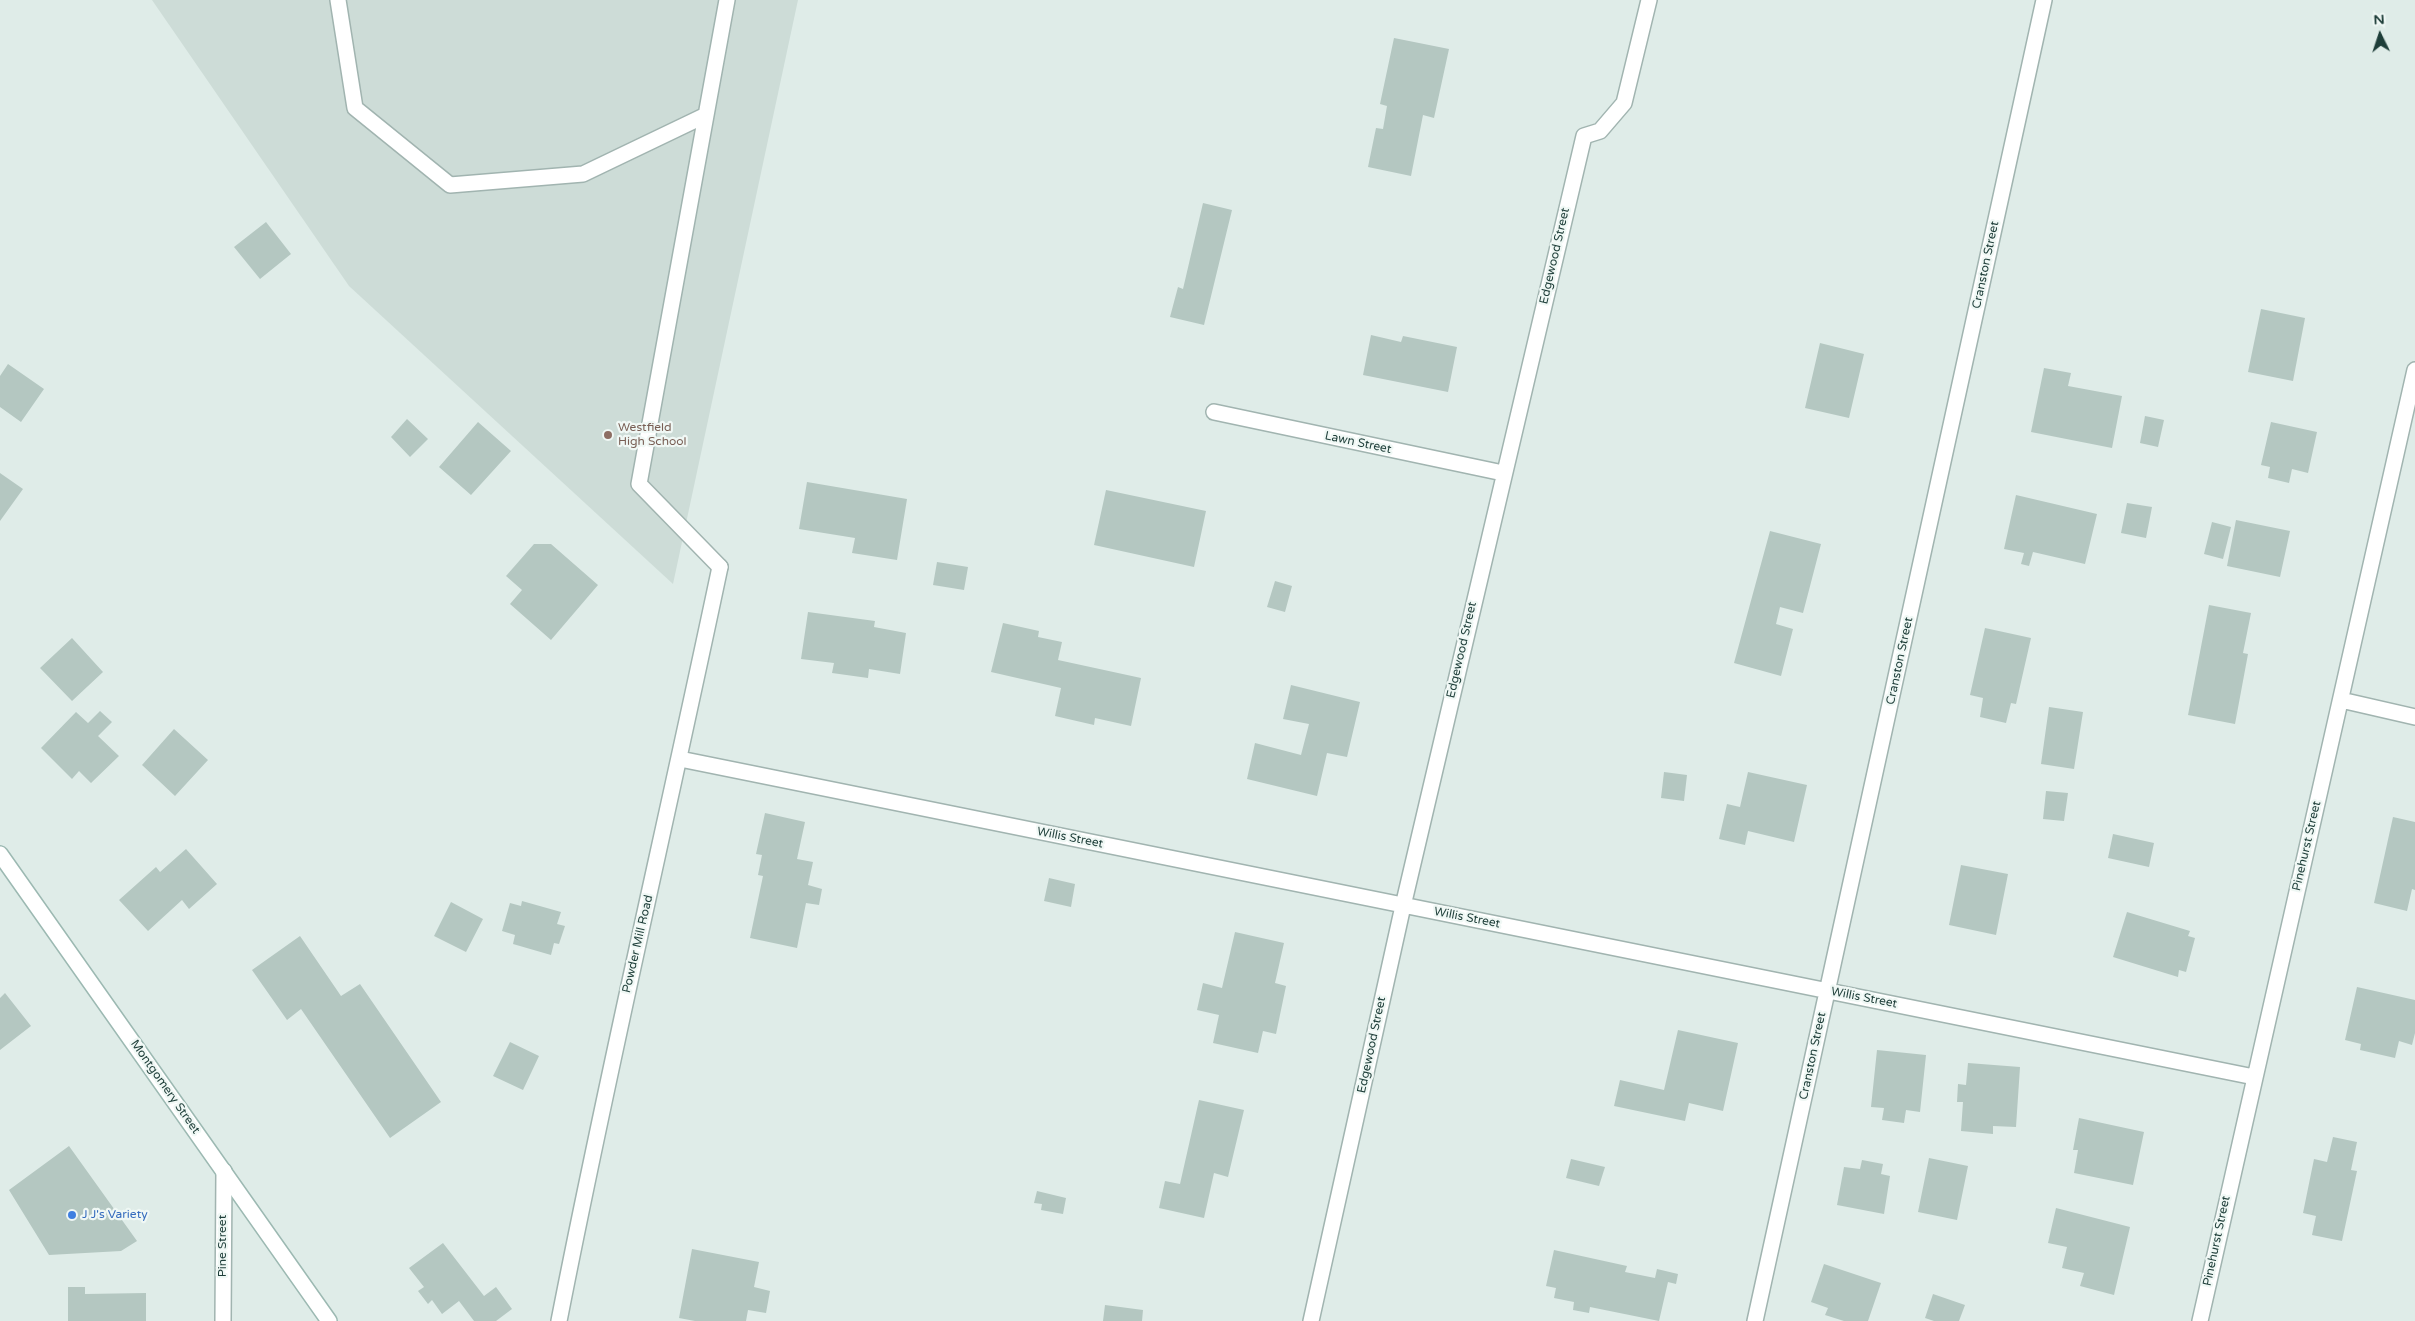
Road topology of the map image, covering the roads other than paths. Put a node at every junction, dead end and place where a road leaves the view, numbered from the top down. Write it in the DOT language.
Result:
graph roads {
  1 [pos="338,0"];
  2 [pos="727,0"];
  3 [pos="1649,0"];
  4 [pos="2044,0"];
  5 [pos="706,115"];
  6 [pos="2415,370"];
  7 [pos="1214,412"];
  8 [pos="1503,474"];
  9 [pos="2341,700"];
  10 [pos="2415,717"];
  11 [pos="680,760"];
  12 [pos="0,854"];
  13 [pos="1403,906"];
  14 [pos="1828,991"];
  15 [pos="2254,1077"];
  16 [pos="224,1171"];
  17 [pos="223,1321"];
  18 [pos="329,1321"];
  19 [pos="559,1321"];
  20 [pos="1311,1321"];
  21 [pos="1755,1321"];
  22 [pos="2200,1321"];
  1 -- 5 [label="street"];
  2 -- 5 [label="street"];
  3 -- 8 [label="street, Edgewood Street"];
  4 -- 14 [label="street, Cranston Street"];
  5 -- 11 [label="street, Powder Mill Road"];
  6 -- 9 [label="street, Pinehurst Street"];
  7 -- 8 [label="street, Lawn Street"];
  8 -- 13 [label="street, Edgewood Street"];
  9 -- 10 [label="street"];
  9 -- 15 [label="street, Pinehurst Street"];
  11 -- 13 [label="street, Willis Street"];
  11 -- 19 [label="street, Powder Mill Road"];
  12 -- 16 [label="street, Montgomery Street"];
  13 -- 14 [label="street, Willis Street"];
  13 -- 20 [label="street, Edgewood Street"];
  14 -- 15 [label="street, Willis Street"];
  14 -- 21 [label="street, Cranston Street"];
  15 -- 22 [label="street, Pinehurst Street"];
  16 -- 17 [label="street, Pine Street"];
  16 -- 18 [label="street, Montgomery Street"];
}
